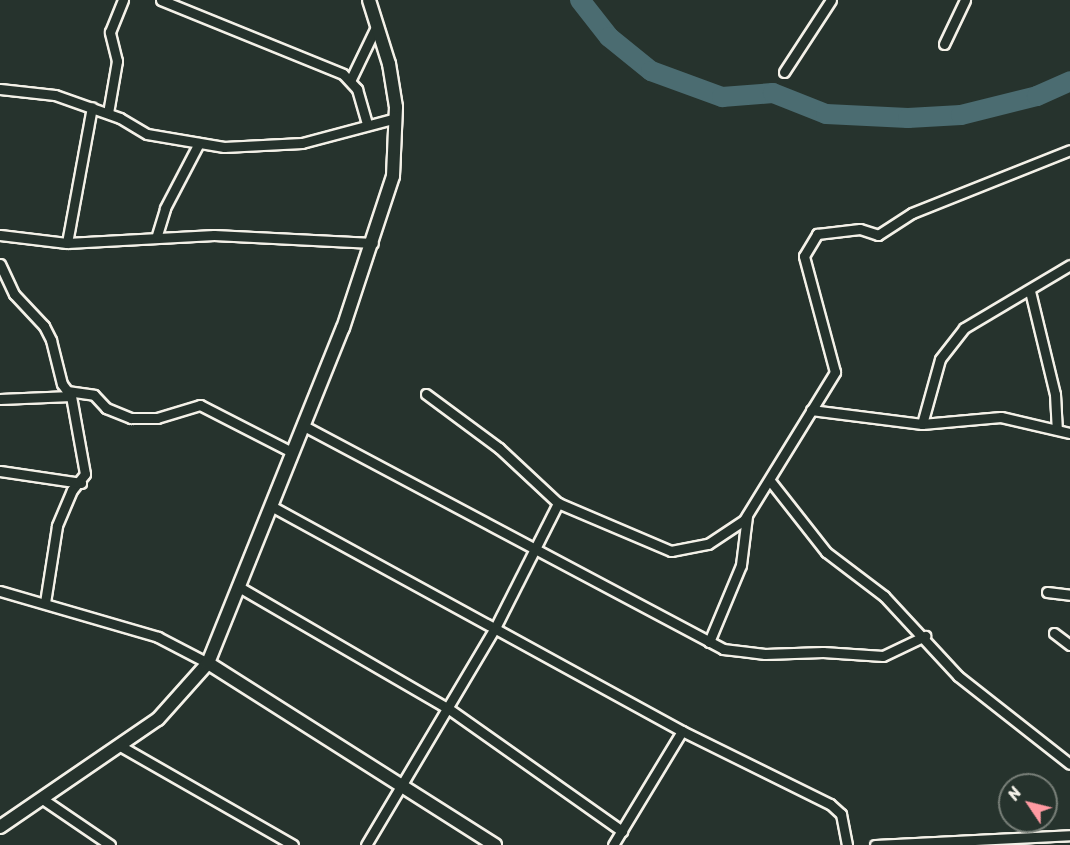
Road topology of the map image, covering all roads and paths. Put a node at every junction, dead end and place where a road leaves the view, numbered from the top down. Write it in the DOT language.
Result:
graph roads {
  1 [pos="123,0"];
  2 [pos="161,0"];
  3 [pos="369,0"];
  4 [pos="831,0"];
  5 [pos="965,0"];
  6 [pos="377,24"];
  7 [pos="944,45"];
  8 [pos="784,72"];
  9 [pos="351,79"];
  10 [pos="0,89"];
  11 [pos="92,107"];
  12 [pos="108,113"];
  13 [pos="396,118"];
  14 [pos="367,124"];
  15 [pos="199,143"];
  16 [pos="1070,150"];
  17 [pos="0,235"];
  18 [pos="157,236"];
  19 [pos="67,243"];
  20 [pos="373,243"];
  21 [pos="0,264"];
  22 [pos="1070,265"];
  23 [pos="1030,291"];
  24 [pos="69,394"];
  25 [pos="426,394"];
  26 [pos="0,399"];
  27 [pos="811,410"];
  28 [pos="922,424"];
  29 [pos="303,426"];
  30 [pos="1057,429"];
  31 [pos="1070,432"];
  32 [pos="292,452"];
  33 [pos="0,471"];
  34 [pos="771,482"];
  35 [pos="81,483"];
  36 [pos="558,503"];
  37 [pos="271,506"];
  38 [pos="747,516"];
  39 [pos="536,548"];
  40 [pos="239,587"];
  41 [pos="0,591"];
  42 [pos="1047,592"];
  43 [pos="1070,595"];
  44 [pos="45,603"];
  45 [pos="496,626"];
  46 [pos="1054,633"];
  47 [pos="925,636"];
  48 [pos="709,642"];
  49 [pos="1070,645"];
  50 [pos="208,663"];
  51 [pos="449,709"];
  52 [pos="682,730"];
  53 [pos="122,747"];
  54 [pos="1070,764"];
  55 [pos="401,787"];
  56 [pos="44,800"];
  57 [pos="0,827"];
  58 [pos="622,831"];
  59 [pos="1068,838"];
  60 [pos="110,845"];
  61 [pos="293,845"];
  62 [pos="366,845"];
  63 [pos="495,845"];
  64 [pos="613,845"];
  65 [pos="847,845"];
  66 [pos="875,845"];
  1 -- 12 [label="street"];
  2 -- 9 [label="street"];
  3 -- 6 [label="main road"];
  4 -- 8 [label="street"];
  5 -- 7 [label="street"];
  6 -- 9 [label="street"];
  6 -- 13 [label="main road"];
  9 -- 14 [label="street"];
  10 -- 11 [label="street"];
  11 -- 12 [label="street"];
  11 -- 19 [label="street"];
  12 -- 15 [label="street"];
  13 -- 14 [label="street"];
  13 -- 20 [label="main road"];
  14 -- 15 [label="street"];
  15 -- 18 [label="street"];
  16 -- 27 [label="street"];
  17 -- 19 [label="street"];
  18 -- 19 [label="street"];
  18 -- 20 [label="street"];
  20 -- 29 [label="main road"];
  21 -- 24 [label="street"];
  22 -- 23 [label="street"];
  23 -- 28 [label="street"];
  23 -- 30 [label="street"];
  24 -- 26 [label="street"];
  24 -- 32 [label="street"];
  24 -- 35 [label="street"];
  25 -- 36 [label="street"];
  27 -- 28 [label="street"];
  27 -- 34 [label="street"];
  28 -- 30 [label="street"];
  29 -- 32 [label="main road"];
  29 -- 39 [label="street"];
  30 -- 31 [label="street"];
  32 -- 37 [label="main road"];
  33 -- 35 [label="street"];
  34 -- 38 [label="street"];
  34 -- 47 [label="street"];
  35 -- 44 [label="street"];
  36 -- 38 [label="street"];
  36 -- 39 [label="street"];
  37 -- 40 [label="main road"];
  37 -- 45 [label="street"];
  38 -- 48 [label="street"];
  39 -- 45 [label="street"];
  39 -- 48 [label="street"];
  40 -- 50 [label="main road"];
  40 -- 51 [label="street"];
  41 -- 44 [label="street"];
  42 -- 43 [label="street"];
  44 -- 50 [label="street"];
  45 -- 51 [label="street"];
  45 -- 52 [label="street"];
  46 -- 49 [label="street"];
  47 -- 48 [label="street"];
  47 -- 54 [label="street"];
  50 -- 53 [label="main road"];
  50 -- 55 [label="main road"];
  51 -- 55 [label="street"];
  51 -- 58 [label="street"];
  52 -- 58 [label="street"];
  52 -- 65 [label="street"];
  53 -- 56 [label="main road"];
  53 -- 61 [label="street"];
  55 -- 62 [label="street"];
  55 -- 63 [label="main road"];
  56 -- 57 [label="main road"];
  56 -- 60 [label="street"];
  58 -- 64 [label="street"];
  59 -- 66 [label="street"];
}
